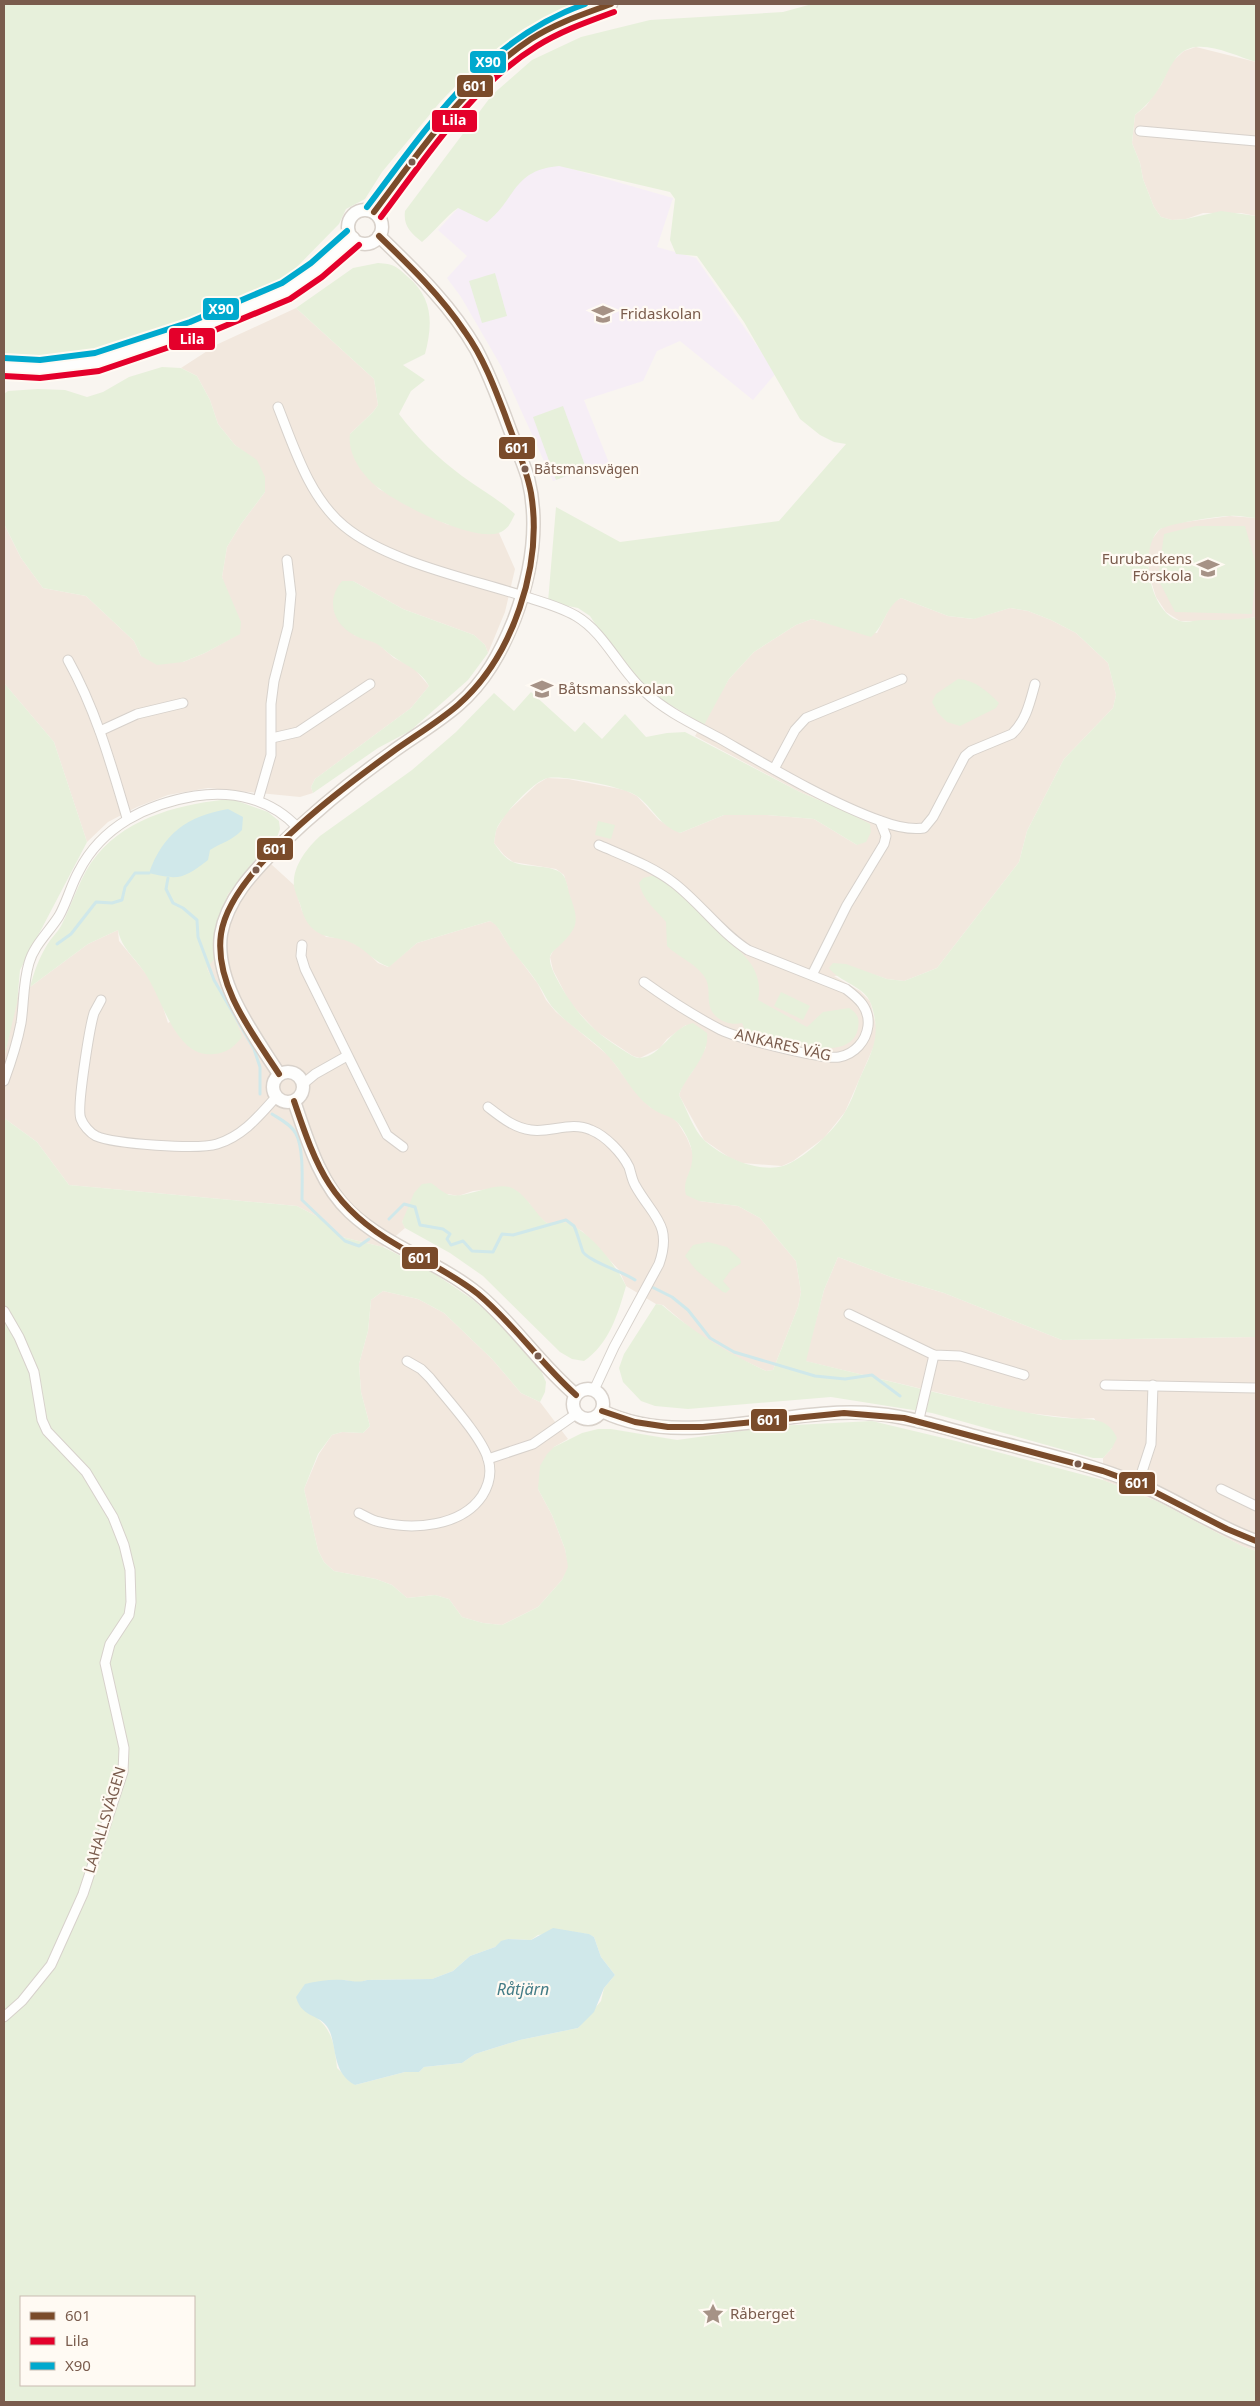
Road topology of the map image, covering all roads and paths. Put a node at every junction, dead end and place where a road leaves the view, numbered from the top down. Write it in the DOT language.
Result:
graph roads {
  1 [pos="611,4"];
  2 [pos="1140,131"];
  3 [pos="1256,141"];
  4 [pos="374,212"];
  5 [pos="379,236"];
  6 [pos="353,238"];
  7 [pos="4,367"];
  8 [pos="278,406"];
  9 [pos="288,560"];
  10 [pos="523,596"];
  11 [pos="68,660"];
  12 [pos="902,679"];
  13 [pos="370,684"];
  14 [pos="1035,684"];
  15 [pos="183,702"];
  16 [pos="100,730"];
  17 [pos="272,738"];
  18 [pos="774,769"];
  19 [pos="258,800"];
  20 [pos="127,818"];
  21 [pos="880,821"];
  22 [pos="298,828"];
  23 [pos="598,845"];
  24 [pos="302,945"];
  25 [pos="812,974"];
  26 [pos="644,982"];
  27 [pos="102,1000"];
  28 [pos="347,1056"];
  29 [pos="279,1074"];
  30 [pos="4,1081"];
  31 [pos="302,1084"];
  32 [pos="276,1097"];
  33 [pos="294,1101"];
  34 [pos="488,1107"];
  35 [pos="403,1147"];
  36 [pos="4,1311"];
  37 [pos="849,1314"];
  38 [pos="934,1355"];
  39 [pos="407,1361"];
  40 [pos="1024,1375"];
  41 [pos="1105,1385"];
  42 [pos="1153,1385"];
  43 [pos="1256,1388"];
  44 [pos="594,1390"];
  45 [pos="576,1395"];
  46 [pos="602,1411"];
  47 [pos="576,1414"];
  48 [pos="918,1423"];
  49 [pos="488,1459"];
  50 [pos="1138,1484"];
  51 [pos="1222,1489"];
  52 [pos="1256,1506"];
  53 [pos="359,1513"];
  54 [pos="1256,1541"];
  55 [pos="4,2017"];
  1 -- 4 [label="street"];
  2 -- 3 [label="street"];
  4 -- 5 [label="street"];
  4 -- 6 [label="street"];
  5 -- 6 [label="street"];
  5 -- 10 [label="street"];
  6 -- 7 [label="street"];
  8 -- 10 [label="street"];
  9 -- 17 [label="street"];
  10 -- 18 [label="street"];
  10 -- 22 [label="street"];
  11 -- 16 [label="street"];
  12 -- 18 [label="street"];
  13 -- 17 [label="street"];
  14 -- 21 [label="street"];
  15 -- 16 [label="street"];
  16 -- 20 [label="street"];
  17 -- 19 [label="street"];
  18 -- 21 [label="street"];
  19 -- 20 [label="street"];
  19 -- 22 [label="street"];
  20 -- 30 [label="street"];
  21 -- 25 [label="street"];
  22 -- 29 [label="street"];
  23 -- 25 [label="street, ANKARES VÄG"];
  24 -- 28 [label="street"];
  25 -- 26 [label="street, ANKARES VÄG"];
  27 -- 32 [label="street"];
  28 -- 31 [label="street"];
  28 -- 35 [label="street"];
  29 -- 31 [label="street"];
  29 -- 32 [label="street"];
  31 -- 33 [label="street"];
  32 -- 33 [label="street"];
  33 -- 45 [label="street"];
  34 -- 44 [label="street"];
  36 -- 55 [label="street, LAHALLSVÄGEN"];
  37 -- 38 [label="street"];
  38 -- 40 [label="street"];
  38 -- 48 [label="street"];
  39 -- 49 [label="street"];
  41 -- 42 [label="street"];
  42 -- 43 [label="street"];
  42 -- 50 [label="street"];
  44 -- 45 [label="street"];
  44 -- 46 [label="street"];
  45 -- 47 [label="street"];
  46 -- 47 [label="street"];
  46 -- 48 [label="street"];
  47 -- 49 [label="street"];
  48 -- 50 [label="street"];
  49 -- 53 [label="street"];
  50 -- 54 [label="street"];
  51 -- 52 [label="street"];
}
